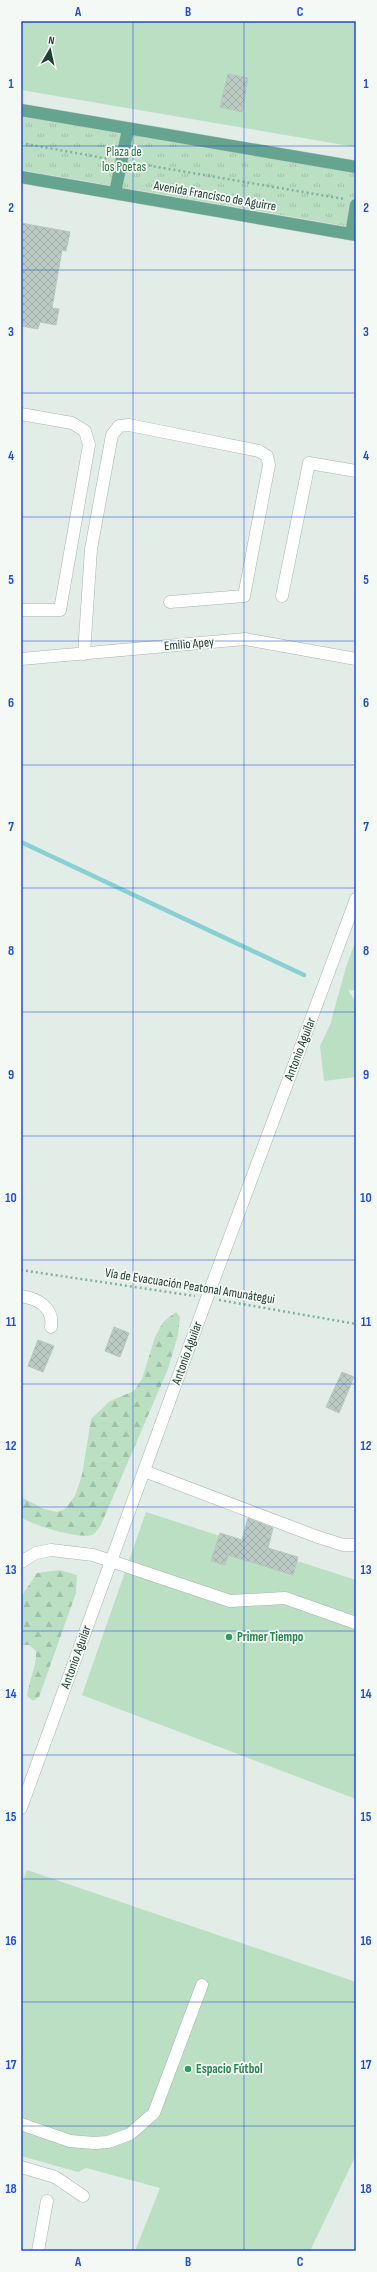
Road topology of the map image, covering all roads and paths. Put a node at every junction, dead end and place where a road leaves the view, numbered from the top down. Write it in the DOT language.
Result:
graph roads {
  1 [pos="21,110"];
  2 [pos="128,129"];
  3 [pos="21,143"];
  4 [pos="122,161"];
  5 [pos="356,167"];
  6 [pos="21,177"];
  7 [pos="115,193"];
  8 [pos="352,202"];
  9 [pos="353,234"];
  10 [pos="21,414"];
  11 [pos="356,471"];
  12 [pos="282,596"];
  13 [pos="170,602"];
  14 [pos="21,610"];
  15 [pos="84,654"];
  16 [pos="21,659"];
  17 [pos="356,659"];
  18 [pos="356,899"];
  19 [pos="21,1270"];
  20 [pos="21,1296"];
  21 [pos="207,1298"];
  22 [pos="356,1324"];
  23 [pos="51,1327"];
  24 [pos="144,1471"];
  25 [pos="356,1545"];
  26 [pos="112,1561"];
  27 [pos="21,1562"];
  28 [pos="356,1623"];
  29 [pos="21,1808"];
  30 [pos="202,1985"];
  31 [pos="21,2124"];
  32 [pos="21,2167"];
  33 [pos="83,2196"];
  34 [pos="47,2201"];
  35 [pos="38,2251"];
  1 -- 2 [label="main road"];
  2 -- 4 [label="main road"];
  2 -- 5 [label="main road"];
  3 -- 4 [label="path"];
  4 -- 7 [label="main road"];
  4 -- 8 [label="path"];
  6 -- 7 [label="main road, Avenida Francisco de Aguirre"];
  7 -- 9 [label="main road, Avenida Francisco de Aguirre"];
  8 -- 9 [label="main road"];
  10 -- 14 [label="street"];
  11 -- 12 [label="street"];
  13 -- 15 [label="street"];
  15 -- 16 [label="street, Emilio Apey"];
  15 -- 17 [label="street, Emilio Apey"];
  18 -- 21 [label="street, Antonio Aguilar"];
  19 -- 21 [label="path, Vía de Evacuación Peatonal Amunátegui"];
  20 -- 23 [label="street"];
  21 -- 22 [label="path, Vía de Evacuación Peatonal Amunátegui"];
  21 -- 24 [label="street, Antonio Aguilar"];
  24 -- 25 [label="street"];
  24 -- 26 [label="street, Antonio Aguilar"];
  26 -- 27 [label="street"];
  26 -- 28 [label="street"];
  26 -- 29 [label="street, Antonio Aguilar"];
  30 -- 31 [label="street"];
  32 -- 33 [label="street"];
  34 -- 35 [label="street"];
}
